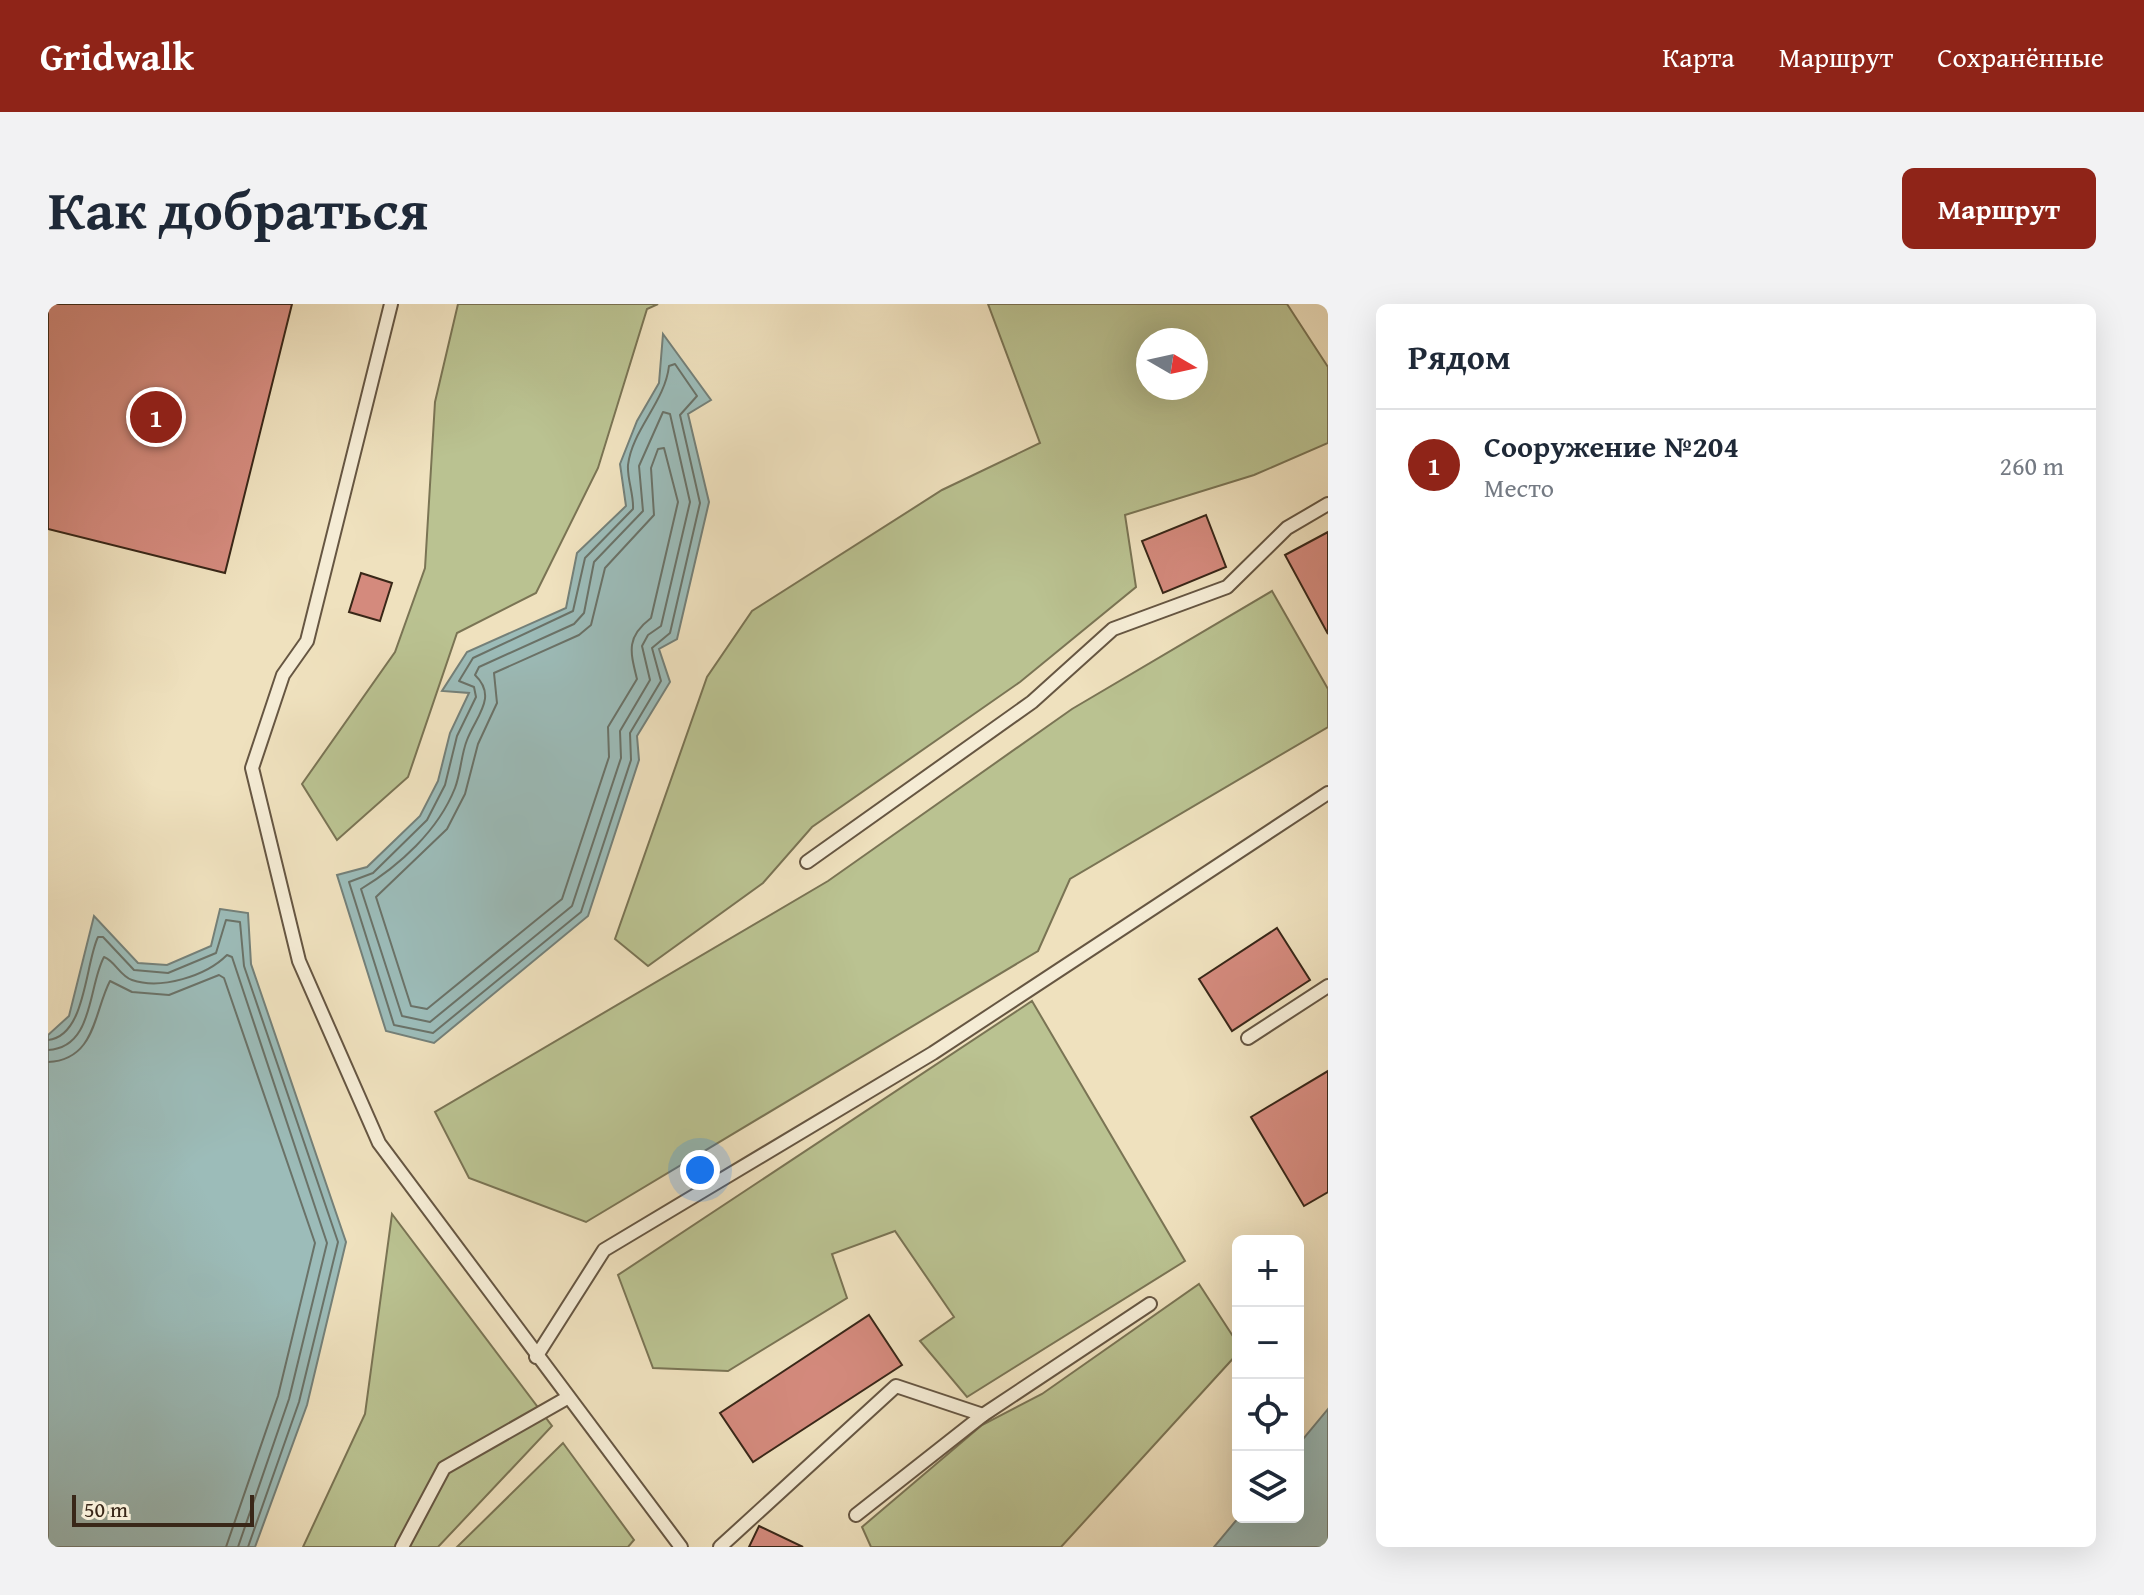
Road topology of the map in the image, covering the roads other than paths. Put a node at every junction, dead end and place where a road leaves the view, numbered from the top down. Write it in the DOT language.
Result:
graph roads {
  1 [pos="391,304"];
  2 [pos="1328,504"];
  3 [pos="1328,793"];
  4 [pos="807,862"];
  5 [pos="1328,986"];
  6 [pos="1248,1038"];
  7 [pos="1150,1304"];
  8 [pos="536,1357"];
  9 [pos="567,1398"];
  10 [pos="983,1415"];
  11 [pos="856,1515"];
  12 [pos="402,1547"];
  13 [pos="681,1547"];
  14 [pos="720,1547"];
  1 -- 8 [label="lane"];
  2 -- 4 [label="lane"];
  3 -- 8 [label="lane"];
  5 -- 6 [label="lane"];
  7 -- 10 [label="lane"];
  8 -- 9 [label="lane"];
  9 -- 12 [label="lane"];
  9 -- 13 [label="lane"];
  10 -- 11 [label="lane"];
  10 -- 14 [label="lane"];
}
